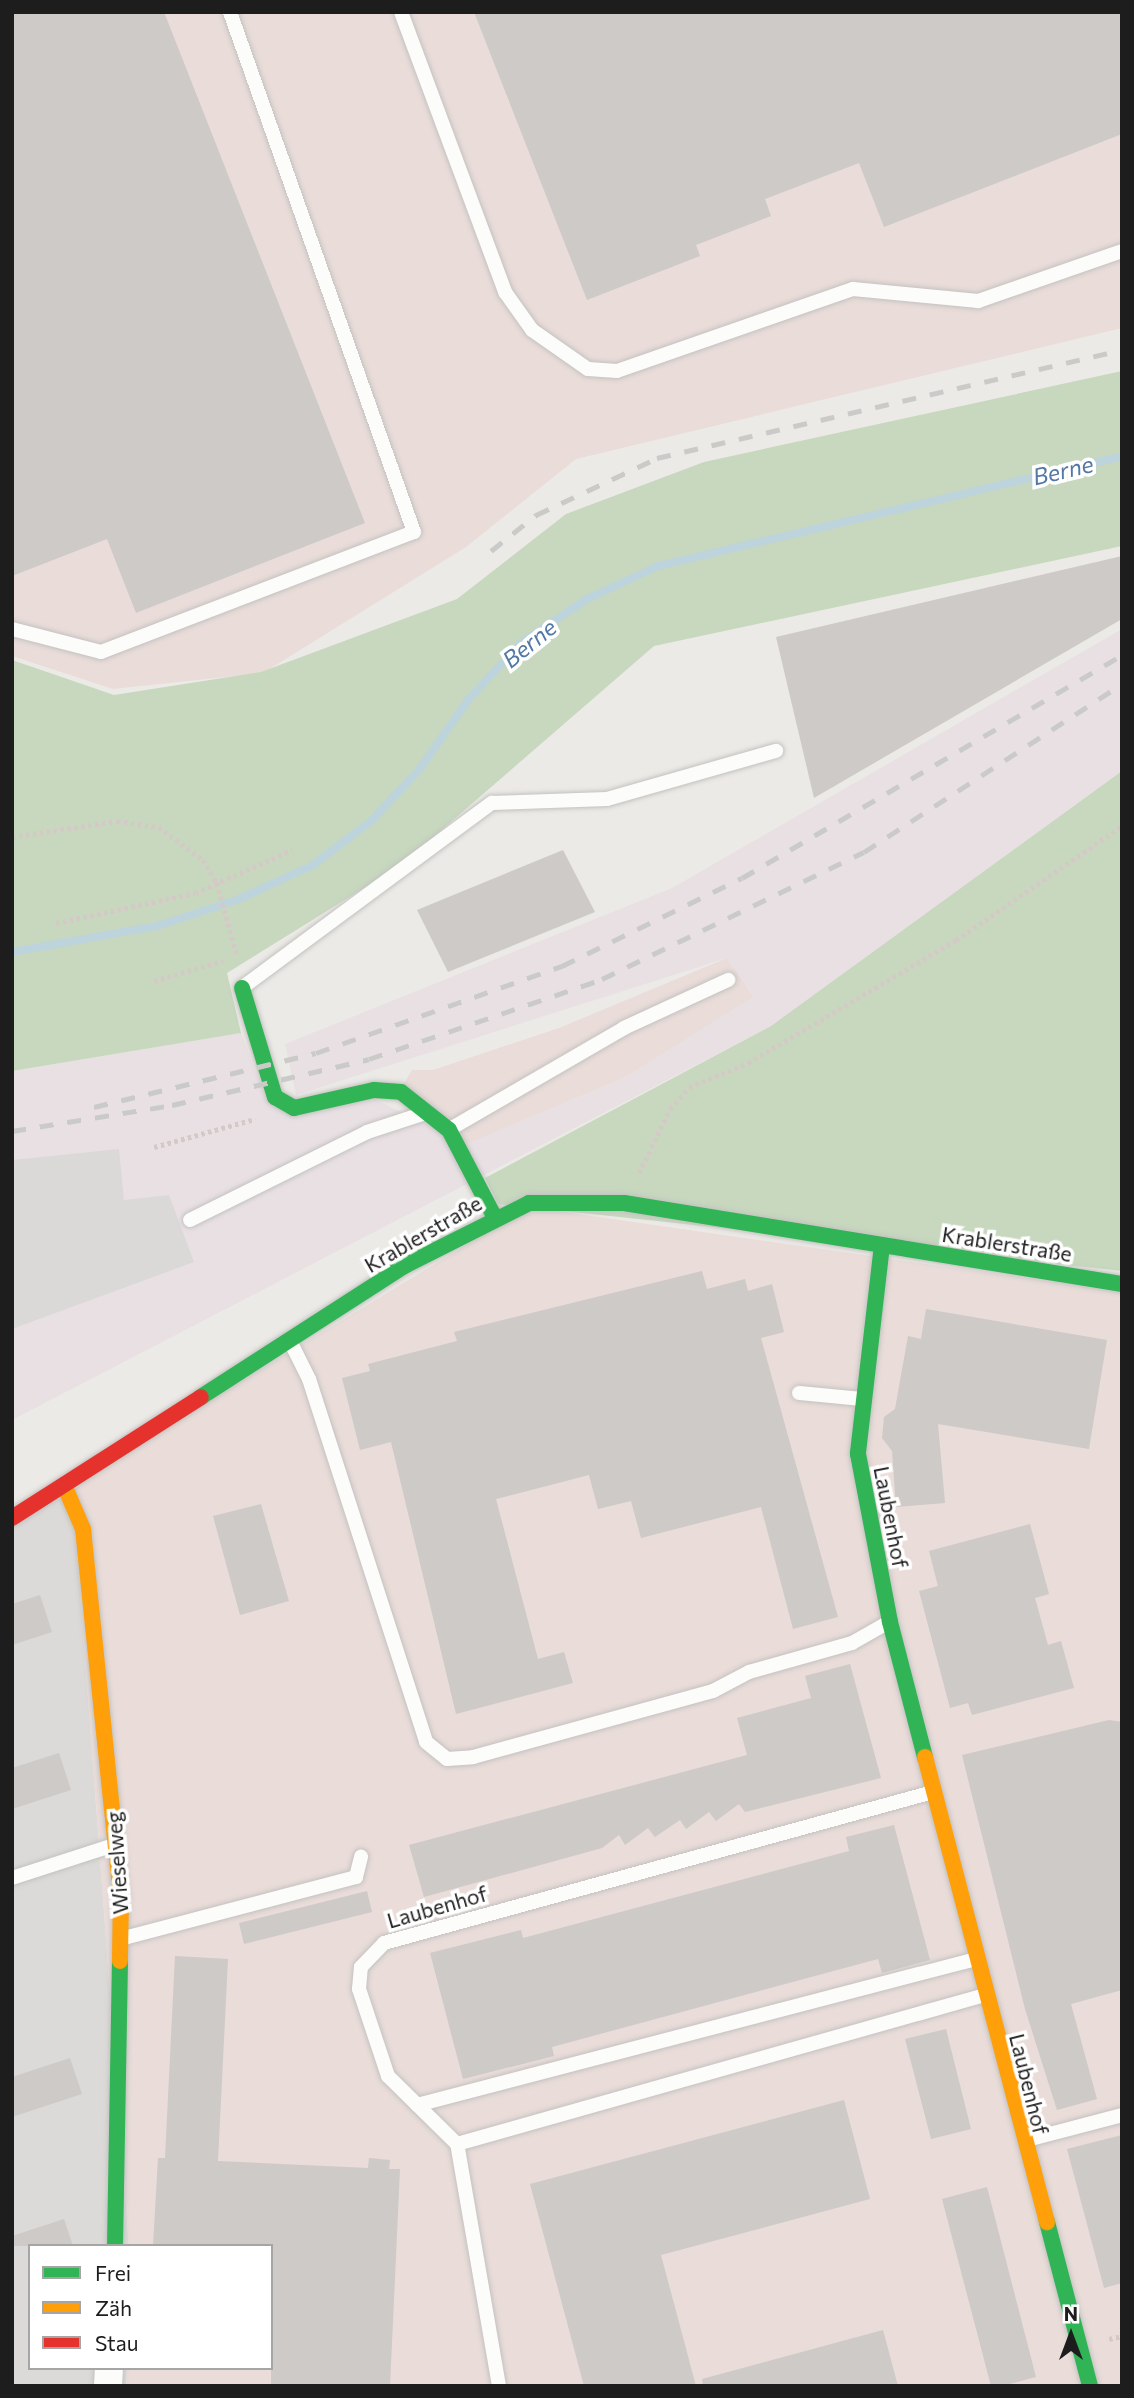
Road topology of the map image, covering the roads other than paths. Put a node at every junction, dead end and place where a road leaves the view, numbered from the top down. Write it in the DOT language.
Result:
graph roads {
  1 [pos="230,12"];
  2 [pos="401,12"];
  3 [pos="1122,251"];
  4 [pos="12,629"];
  5 [pos="776,751"];
  6 [pos="728,980"];
  7 [pos="242,988"];
  8 [pos="430,1111"];
  9 [pos="449,1130"];
  10 [pos="494,1216"];
  11 [pos="190,1220"];
  12 [pos="882,1244"];
  13 [pos="1122,1284"];
  14 [pos="290,1341"];
  15 [pos="799,1392"];
  16 [pos="864,1399"];
  17 [pos="64,1485"];
  18 [pos="12,1518"];
  19 [pos="890,1622"];
  20 [pos="933,1792"];
  21 [pos="117,1843"];
  22 [pos="361,1857"];
  23 [pos="12,1878"];
  24 [pos="122,1938"];
  25 [pos="976,1959"];
  26 [pos="985,1996"];
  27 [pos="417,2105"];
  28 [pos="1122,2115"];
  29 [pos="1022,2142"];
  30 [pos="457,2144"];
  31 [pos="114,2244"];
  32 [pos="499,2386"];
  33 [pos="1090,2386"];
  1 -- 4 [label="lane"];
  2 -- 3 [label="lane"];
  5 -- 7 [label="lane"];
  6 -- 9 [label="lane"];
  7 -- 8 [label="street"];
  8 -- 9 [label="street"];
  8 -- 11 [label="lane"];
  9 -- 10 [label="street"];
  10 -- 12 [label="street, Krablerstraße"];
  10 -- 14 [label="street, Krablerstraße"];
  12 -- 13 [label="street, Krablerstraße"];
  12 -- 16 [label="street, Laubenhof"];
  14 -- 17 [label="street, Krablerstraße"];
  14 -- 19 [label="lane"];
  15 -- 16 [label="lane"];
  16 -- 19 [label="street, Laubenhof"];
  17 -- 18 [label="street, Krablerstraße"];
  17 -- 21 [label="street, Wieselweg"];
  19 -- 20 [label="street, Laubenhof"];
  20 -- 25 [label="street, Laubenhof"];
  20 -- 27 [label="lane, Laubenhof"];
  21 -- 23 [label="lane"];
  21 -- 24 [label="street, Wieselweg"];
  22 -- 24 [label="lane"];
  24 -- 31 [label="street, Wieselweg"];
  25 -- 26 [label="street, Laubenhof"];
  25 -- 27 [label="lane"];
  26 -- 29 [label="street, Laubenhof"];
  26 -- 30 [label="lane"];
  27 -- 30 [label="lane, Laubenhof"];
  28 -- 29 [label="lane"];
  29 -- 33 [label="street, Laubenhof"];
  30 -- 32 [label="lane"];
}
